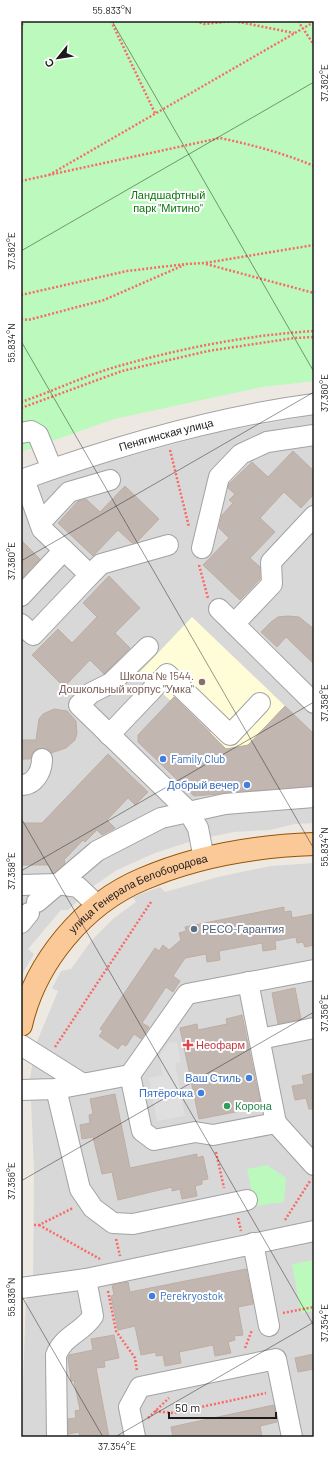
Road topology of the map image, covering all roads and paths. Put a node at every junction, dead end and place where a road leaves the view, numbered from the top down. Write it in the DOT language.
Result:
graph roads {
  1 [pos="23,21"];
  2 [pos="111,21"];
  3 [pos="196,21"];
  4 [pos="234,21"];
  5 [pos="298,21"];
  6 [pos="314,22"];
  7 [pos="302,28"];
  8 [pos="21,29"];
  9 [pos="294,33"];
  10 [pos="314,45"];
  11 [pos="155,113"];
  12 [pos="314,166"];
  13 [pos="48,174"];
  14 [pos="21,181"];
  15 [pos="314,245"];
  16 [pos="205,263"];
  17 [pos="186,264"];
  18 [pos="314,293"];
  19 [pos="21,295"];
  20 [pos="21,319"];
  21 [pos="314,331"];
  22 [pos="314,337"];
  23 [pos="21,402"];
  24 [pos="314,404"];
  25 [pos="21,408"];
  26 [pos="262,413"];
  27 [pos="21,433"];
  28 [pos="314,435"];
  29 [pos="267,442"];
  30 [pos="52,469"];
  31 [pos="23,479"];
  32 [pos="110,480"];
  33 [pos="32,515"];
  34 [pos="314,516"];
  35 [pos="168,545"];
  36 [pos="202,548"];
  37 [pos="64,550"];
  38 [pos="90,575"];
  39 [pos="21,596"];
  40 [pos="219,609"];
  41 [pos="21,624"];
  42 [pos="234,624"];
  43 [pos="148,647"];
  44 [pos="260,703"];
  45 [pos="314,703"];
  46 [pos="109,734"];
  47 [pos="42,759"];
  48 [pos="21,785"];
  49 [pos="314,797"];
  50 [pos="188,811"];
  51 [pos="314,844"];
  52 [pos="204,859"];
  53 [pos="57,884"];
  54 [pos="21,885"];
  55 [pos="151,902"];
  56 [pos="98,906"];
  57 [pos="29,912"];
  58 [pos="314,970"];
  59 [pos="248,982"];
  60 [pos="21,1025"];
  61 [pos="314,1028"];
  62 [pos="260,1039"];
  63 [pos="21,1045"];
  64 [pos="46,1060"];
  65 [pos="130,1075"];
  66 [pos="83,1084"];
  67 [pos="56,1089"];
  68 [pos="21,1090"];
  69 [pos="276,1123"];
  70 [pos="213,1135"];
  71 [pos="314,1165"];
  72 [pos="314,1175"];
  73 [pos="88,1201"];
  74 [pos="236,1202"];
  75 [pos="113,1223"];
  76 [pos="34,1225"];
  77 [pos="39,1225"];
  78 [pos="282,1225"];
  79 [pos="314,1231"];
  80 [pos="248,1244"];
  81 [pos="121,1264"];
  82 [pos="98,1272"];
  83 [pos="21,1288"];
  84 [pos="269,1326"];
  85 [pos="140,1387"];
  86 [pos="282,1390"];
  87 [pos="171,1396"];
  88 [pos="155,1411"];
  89 [pos="135,1434"];
  90 [pos="57,1437"];
  91 [pos="292,1437"];
  1 -- 8 [label="path"];
  2 -- 11 [label="path"];
  3 -- 4 [label="path"];
  4 -- 9 [label="path"];
  5 -- 7 [label="path"];
  6 -- 7 [label="path"];
  7 -- 9 [label="path"];
  7 -- 10 [label="path"];
  9 -- 11 [label="path"];
  11 -- 13 [label="path"];
  12 -- 13 [label="path"];
  13 -- 14 [label="path"];
  15 -- 16 [label="path"];
  16 -- 17 [label="path"];
  16 -- 18 [label="path"];
  17 -- 19 [label="path"];
  17 -- 20 [label="path"];
  21 -- 23 [label="path"];
  22 -- 25 [label="path"];
  24 -- 26 [label="street, Пенягинская улица"];
  26 -- 29 [label="street"];
  26 -- 30 [label="street, Пенягинская улица"];
  27 -- 30 [label="street"];
  28 -- 29 [label="street"];
  29 -- 36 [label="street"];
  30 -- 31 [label="street, Пенягинская улица"];
  31 -- 33 [label="street"];
  32 -- 33 [label="street"];
  33 -- 37 [label="street"];
  34 -- 42 [label="street"];
  35 -- 38 [label="street"];
  37 -- 38 [label="street"];
  37 -- 39 [label="street"];
  38 -- 41 [label="street"];
  40 -- 42 [label="street"];
  42 -- 45 [label="street"];
  43 -- 46 [label="street"];
  44 -- 46 [label="street"];
  46 -- 50 [label="street"];
  47 -- 48 [label="street"];
  49 -- 50 [label="street"];
  50 -- 52 [label="street"];
  50 -- 53 [label="street"];
  51 -- 52 [label="main road, улица Генерала Белобородова"];
  52 -- 56 [label="main road, улица Генерала Белобородова"];
  53 -- 54 [label="street"];
  53 -- 56 [label="street"];
  53 -- 57 [label="street"];
  55 -- 64 [label="path"];
  56 -- 60 [label="main road, улица Генерала Белобородова"];
  58 -- 59 [label="street"];
  59 -- 62 [label="street"];
  59 -- 65 [label="street"];
  61 -- 62 [label="street"];
  62 -- 69 [label="street"];
  63 -- 64 [label="street"];
  64 -- 66 [label="street"];
  65 -- 66 [label="street"];
  65 -- 70 [label="street"];
  66 -- 67 [label="street"];
  67 -- 68 [label="street"];
  67 -- 73 [label="street"];
  69 -- 70 [label="street"];
  69 -- 71 [label="street"];
  70 -- 74 [label="path"];
  72 -- 78 [label="path"];
  73 -- 75 [label="street"];
  73 -- 77 [label="path"];
  74 -- 75 [label="street"];
  74 -- 80 [label="path"];
  75 -- 81 [label="path"];
  76 -- 77 [label="path"];
  77 -- 82 [label="path"];
  79 -- 80 [label="street"];
  80 -- 82 [label="street"];
  80 -- 84 [label="street"];
  82 -- 83 [label="street"];
  82 -- 85 [label="path"];
  82 -- 90 [label="street"];
  85 -- 86 [label="street"];
  85 -- 89 [label="street"];
  86 -- 88 [label="path"];
  86 -- 91 [label="street"];
  87 -- 88 [label="path"];
  88 -- 89 [label="path"];
}
